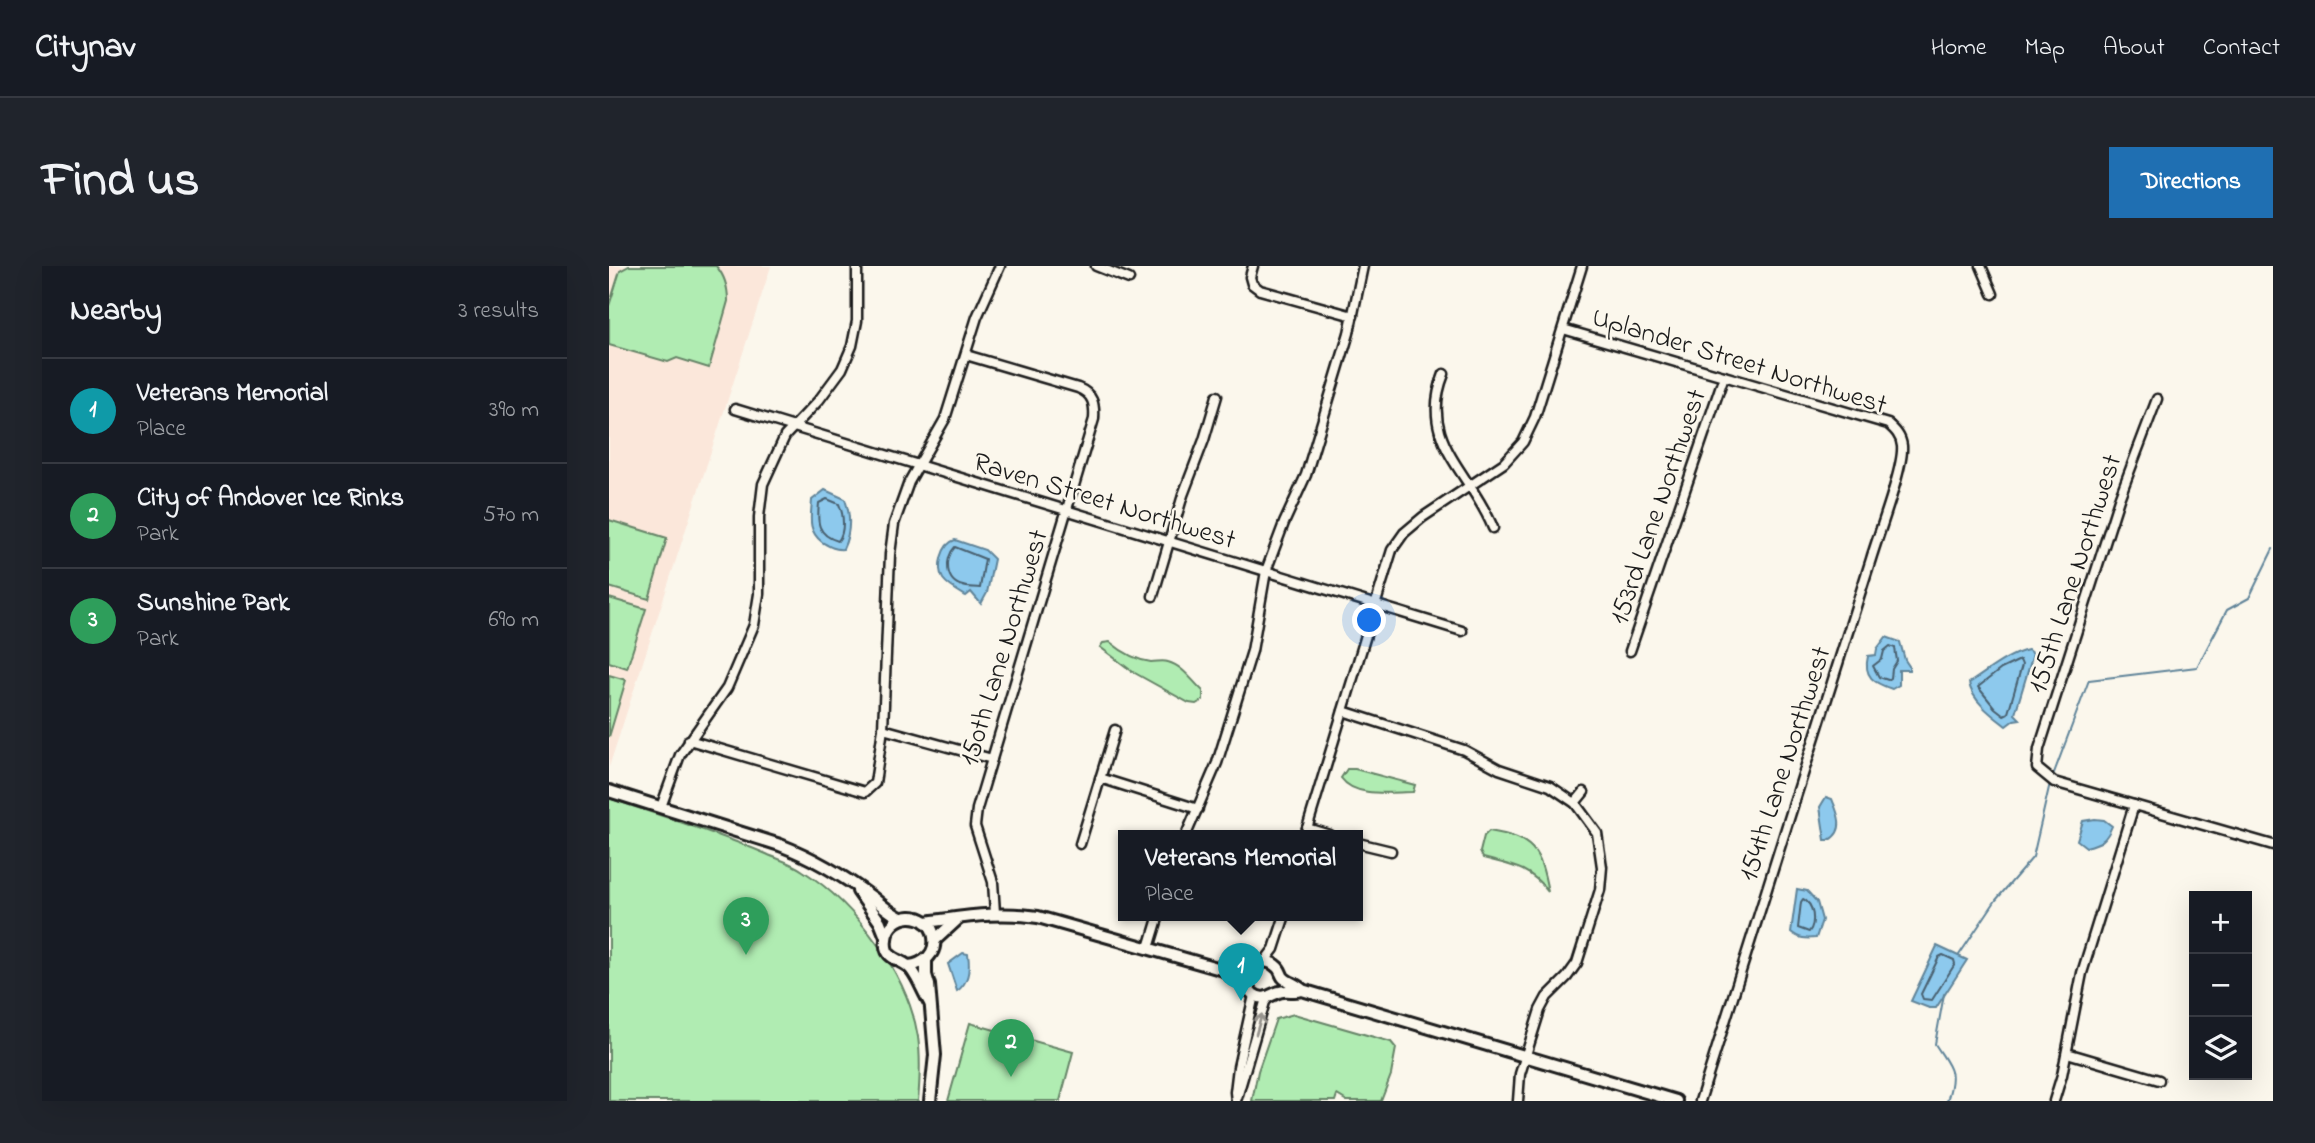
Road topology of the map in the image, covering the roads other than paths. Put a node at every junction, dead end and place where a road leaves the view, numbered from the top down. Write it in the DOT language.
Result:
graph roads {
  1 [pos="857,266"];
  2 [pos="1000,266"];
  3 [pos="1096,266"];
  4 [pos="1253,266"];
  5 [pos="1363,266"];
  6 [pos="1582,266"];
  7 [pos="1981,266"];
  8 [pos="1129,279"];
  9 [pos="1993,294"];
  10 [pos="1353,316"];
  11 [pos="1563,329"];
  12 [pos="966,355"];
  13 [pos="1444,374"];
  14 [pos="1724,376"];
  15 [pos="1217,396"];
  16 [pos="2157,399"];
  17 [pos="735,409"];
  18 [pos="793,426"];
  19 [pos="1900,438"];
  20 [pos="918,465"];
  21 [pos="1470,485"];
  22 [pos="1066,510"];
  23 [pos="1493,528"];
  24 [pos="1168,542"];
  25 [pos="1266,571"];
  26 [pos="1153,596"];
  27 [pos="1374,604"];
  28 [pos="1462,631"];
  29 [pos="1630,651"];
  30 [pos="1343,711"];
  31 [pos="883,729"];
  32 [pos="1115,730"];
  33 [pos="689,740"];
  34 [pos="992,759"];
  35 [pos="1100,778"];
  36 [pos="609,791"];
  37 [pos="1584,792"];
  38 [pos="1575,803"];
  39 [pos="2134,805"];
  40 [pos="661,807"];
  41 [pos="1198,808"];
  42 [pos="1189,830"];
  43 [pos="1306,830"];
  44 [pos="1080,844"];
  45 [pos="1363,844"];
  46 [pos="2273,845"];
  47 [pos="1391,851"];
  48 [pos="857,888"];
  49 [pos="995,913"];
  50 [pos="901,918"];
  51 [pos="959,918"];
  52 [pos="1157,921"];
  53 [pos="1283,921"];
  54 [pos="925,922"];
  55 [pos="885,937"];
  56 [pos="935,940"];
  57 [pos="1149,948"];
  58 [pos="1274,949"];
  59 [pos="926,959"];
  60 [pos="1264,962"];
  61 [pos="1276,965"];
  62 [pos="909,966"];
  63 [pos="1250,968"];
  64 [pos="1224,970"];
  65 [pos="1283,977"];
  66 [pos="1247,985"];
  67 [pos="1302,990"];
  68 [pos="1254,995"];
  69 [pos="1274,995"];
  70 [pos="930,1003"];
  71 [pos="2067,1053"];
  72 [pos="1525,1057"];
  73 [pos="2159,1080"];
  74 [pos="1236,1100"];
  75 [pos="930,1101"];
  76 [pos="1518,1101"];
  77 [pos="1676,1101"];
  78 [pos="1700,1101"];
  79 [pos="2055,1101"];
  1 -- 18 [label="street"];
  2 -- 12 [label="street"];
  3 -- 8 [label="street"];
  4 -- 10 [label="street"];
  5 -- 10 [label="street"];
  6 -- 11 [label="street"];
  7 -- 9 [label="street"];
  10 -- 25 [label="street"];
  11 -- 14 [label="street, Uplander Street Northwest"];
  11 -- 21 [label="street"];
  12 -- 20 [label="street"];
  12 -- 22 [label="street, 150th Lane Northwest"];
  13 -- 21 [label="street"];
  14 -- 19 [label="street, Uplander Street Northwest"];
  14 -- 29 [label="street, 153rd Lane Northwest"];
  15 -- 24 [label="street"];
  16 -- 39 [label="street, 155th Lane Northwest"];
  17 -- 18 [label="street, Raven Street Northwest"];
  18 -- 20 [label="street, Raven Street Northwest"];
  18 -- 33 [label="street"];
  19 -- 78 [label="street, 154th Lane Northwest"];
  20 -- 22 [label="street, Raven Street Northwest"];
  20 -- 31 [label="street"];
  21 -- 23 [label="street"];
  21 -- 27 [label="street"];
  22 -- 24 [label="street, Raven Street Northwest"];
  22 -- 34 [label="street, 150th Lane Northwest"];
  24 -- 25 [label="street, Raven Street Northwest"];
  24 -- 26 [label="street"];
  25 -- 27 [label="street, Raven Street Northwest"];
  25 -- 41 [label="street"];
  27 -- 28 [label="street, Raven Street Northwest"];
  27 -- 30 [label="street"];
  30 -- 38 [label="street"];
  30 -- 43 [label="street"];
  31 -- 33 [label="street"];
  31 -- 34 [label="street"];
  32 -- 35 [label="street"];
  33 -- 40 [label="street"];
  34 -- 49 [label="street, 150th Lane Northwest"];
  35 -- 41 [label="street"];
  35 -- 44 [label="street"];
  36 -- 40 [label="street"];
  37 -- 38 [label="street"];
  38 -- 72 [label="street"];
  39 -- 46 [label="street"];
  39 -- 71 [label="street"];
  40 -- 48 [label="street"];
  41 -- 42 [label="street"];
  45 -- 47 [label="street"];
  48 -- 50 [label="street"];
  48 -- 55 [label="street"];
  49 -- 51 [label="street"];
  49 -- 57 [label="street"];
  50 -- 54 [label="street"];
  50 -- 55 [label="street"];
  51 -- 54 [label="street"];
  51 -- 56 [label="street"];
  52 -- 57 [label="street"];
  53 -- 58 [label="street"];
  54 -- 56 [label="street"];
  55 -- 62 [label="street"];
  56 -- 59 [label="street"];
  57 -- 64 [label="street"];
  58 -- 60 [label="street"];
  58 -- 61 [label="street"];
  59 -- 62 [label="street"];
  59 -- 70 [label="street"];
  60 -- 61 [label="street"];
  60 -- 63 [label="street"];
  61 -- 65 [label="street"];
  62 -- 70 [label="street"];
  63 -- 64 [label="street"];
  63 -- 66 [label="street"];
  64 -- 66 [label="street"];
  65 -- 67 [label="street"];
  65 -- 69 [label="street"];
  66 -- 68 [label="street"];
  67 -- 69 [label="street"];
  67 -- 72 [label="street"];
  68 -- 69 [label="street"];
  68 -- 74 [label="street"];
  74 -- 69 [label="street, one-way"];
  70 -- 75 [label="street"];
  71 -- 73 [label="street"];
  71 -- 79 [label="street"];
  72 -- 76 [label="street"];
  72 -- 77 [label="street"];
}
